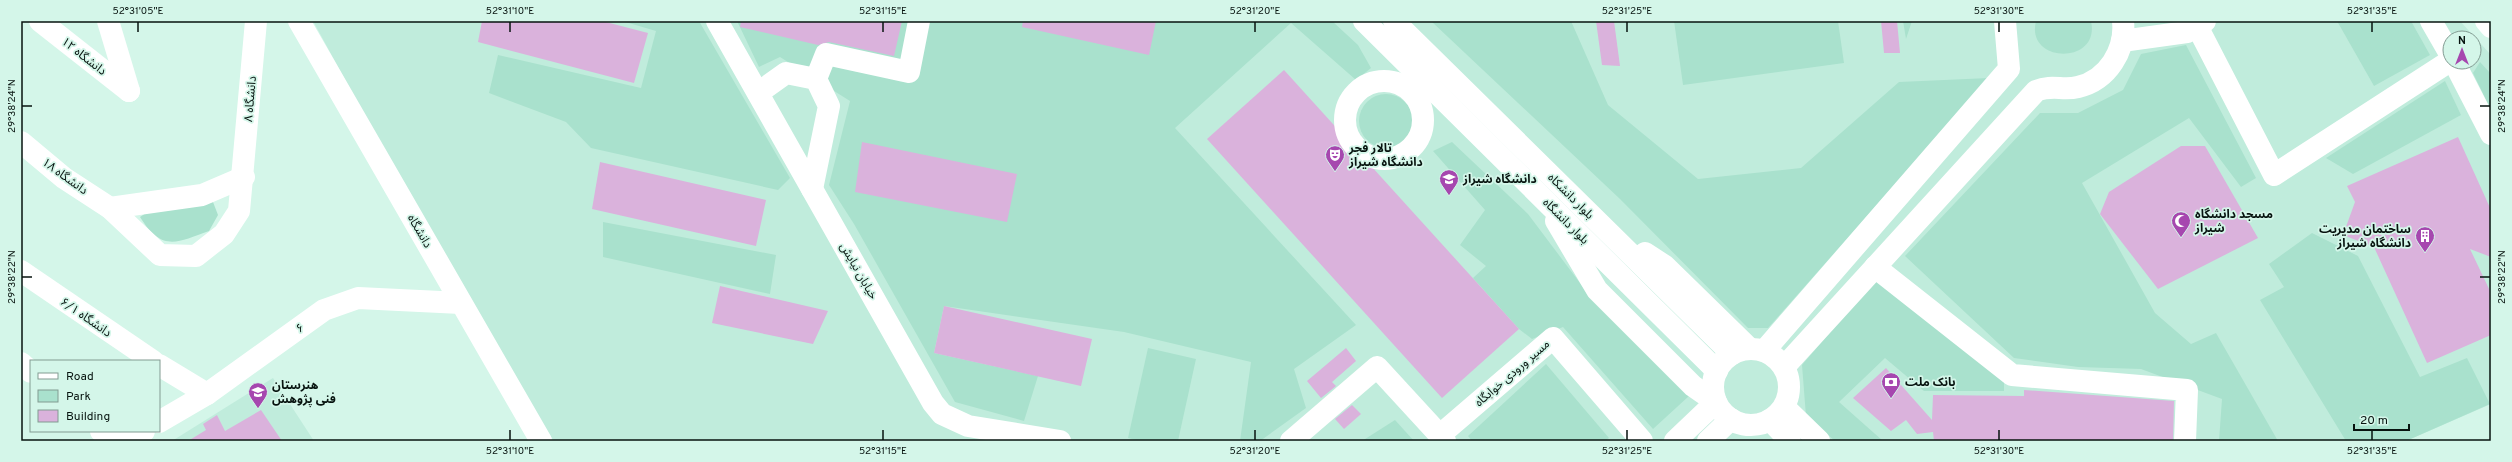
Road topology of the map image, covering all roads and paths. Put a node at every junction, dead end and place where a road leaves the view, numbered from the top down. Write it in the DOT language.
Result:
graph roads {
  1 [pos="40,21"];
  2 [pos="108,21"];
  3 [pos="256,21"];
  4 [pos="299,21"];
  5 [pos="718,21"];
  6 [pos="919,21"];
  7 [pos="1364,21"];
  8 [pos="1394,21"];
  9 [pos="2005,21"];
  10 [pos="2431,21"];
  11 [pos="2486,21"];
  12 [pos="2201,23"];
  13 [pos="2491,27"];
  14 [pos="2122,31"];
  15 [pos="2442,40"];
  16 [pos="2442,66"];
  17 [pos="2458,70"];
  18 [pos="816,79"];
  19 [pos="758,93"];
  20 [pos="2491,134"];
  21 [pos="21,142"];
  22 [pos="244,177"];
  23 [pos="812,189"];
  24 [pos="1543,198"];
  25 [pos="110,208"];
  26 [pos="1876,266"];
  27 [pos="21,271"];
  28 [pos="461,303"];
  29 [pos="1749,351"];
  30 [pos="152,360"];
  31 [pos="21,363"];
  32 [pos="160,366"];
  33 [pos="1784,367"];
  34 [pos="1717,370"];
  35 [pos="30,371"];
  36 [pos="207,394"];
  37 [pos="1716,402"];
  38 [pos="1777,414"];
  39 [pos="1731,419"];
  40 [pos="160,421"];
  41 [pos="102,432"];
  42 [pos="142,432"];
  43 [pos="1443,438"];
  44 [pos="113,441"];
  45 [pos="127,441"];
  46 [pos="541,441"];
  47 [pos="1060,441"];
  48 [pos="1291,441"];
  49 [pos="1642,441"];
  50 [pos="1675,441"];
  51 [pos="1708,441"];
  52 [pos="1790,441"];
  53 [pos="1819,441"];
  54 [pos="2185,441"];
  1 -- 2 [label="street, ۱۲ دانشگاه"];
  3 -- 22 [label="street, ۸ دانشگاه"];
  4 -- 28 [label="street, دانشگاه"];
  5 -- 19 [label="street, خیابان نیایش"];
  6 -- 18 [label="street"];
  7 -- 24 [label="street, بلوار دانشگاه"];
  8 -- 29 [label="street, بلوار دانشکاه"];
  9 -- 29 [label="street"];
  10 -- 15 [label="street"];
  11 -- 13 [label="street"];
  12 -- 14 [label="street"];
  12 -- 16 [label="street"];
  14 -- 26 [label="street"];
  17 -- 20 [label="street"];
  18 -- 19 [label="street"];
  18 -- 23 [label="street"];
  19 -- 23 [label="street, خیابان نیایش"];
  21 -- 25 [label="street, ۱۸ دانشگاه"];
  22 -- 25 [label="street"];
  22 -- 25 [label="street, ۸ دانشگاه"];
  23 -- 47 [label="street, خیابان نیایش"];
  24 -- 34 [label="street, بلوار دانشگاه"];
  24 -- 37 [label="street"];
  26 -- 33 [label="street"];
  26 -- 54 [label="street"];
  27 -- 30 [label="street, ۶/۱ دانشگاه"];
  28 -- 36 [label="street, ۶"];
  28 -- 46 [label="street, دانشگاه"];
  29 -- 33 [label="street"];
  29 -- 34 [label="street"];
  31 -- 35 [label="street"];
  32 -- 36 [label="street"];
  33 -- 38 [label="street"];
  34 -- 37 [label="street"];
  36 -- 40 [label="street, ۶"];
  37 -- 39 [label="street"];
  37 -- 50 [label="street"];
  38 -- 39 [label="street"];
  38 -- 52 [label="street"];
  38 -- 53 [label="street"];
  39 -- 51 [label="street"];
  41 -- 44 [label="street"];
  42 -- 45 [label="street"];
  43 -- 48 [label="street"];
  43 -- 49 [label="street, مسیر ورودی خوابگاه"];
}
